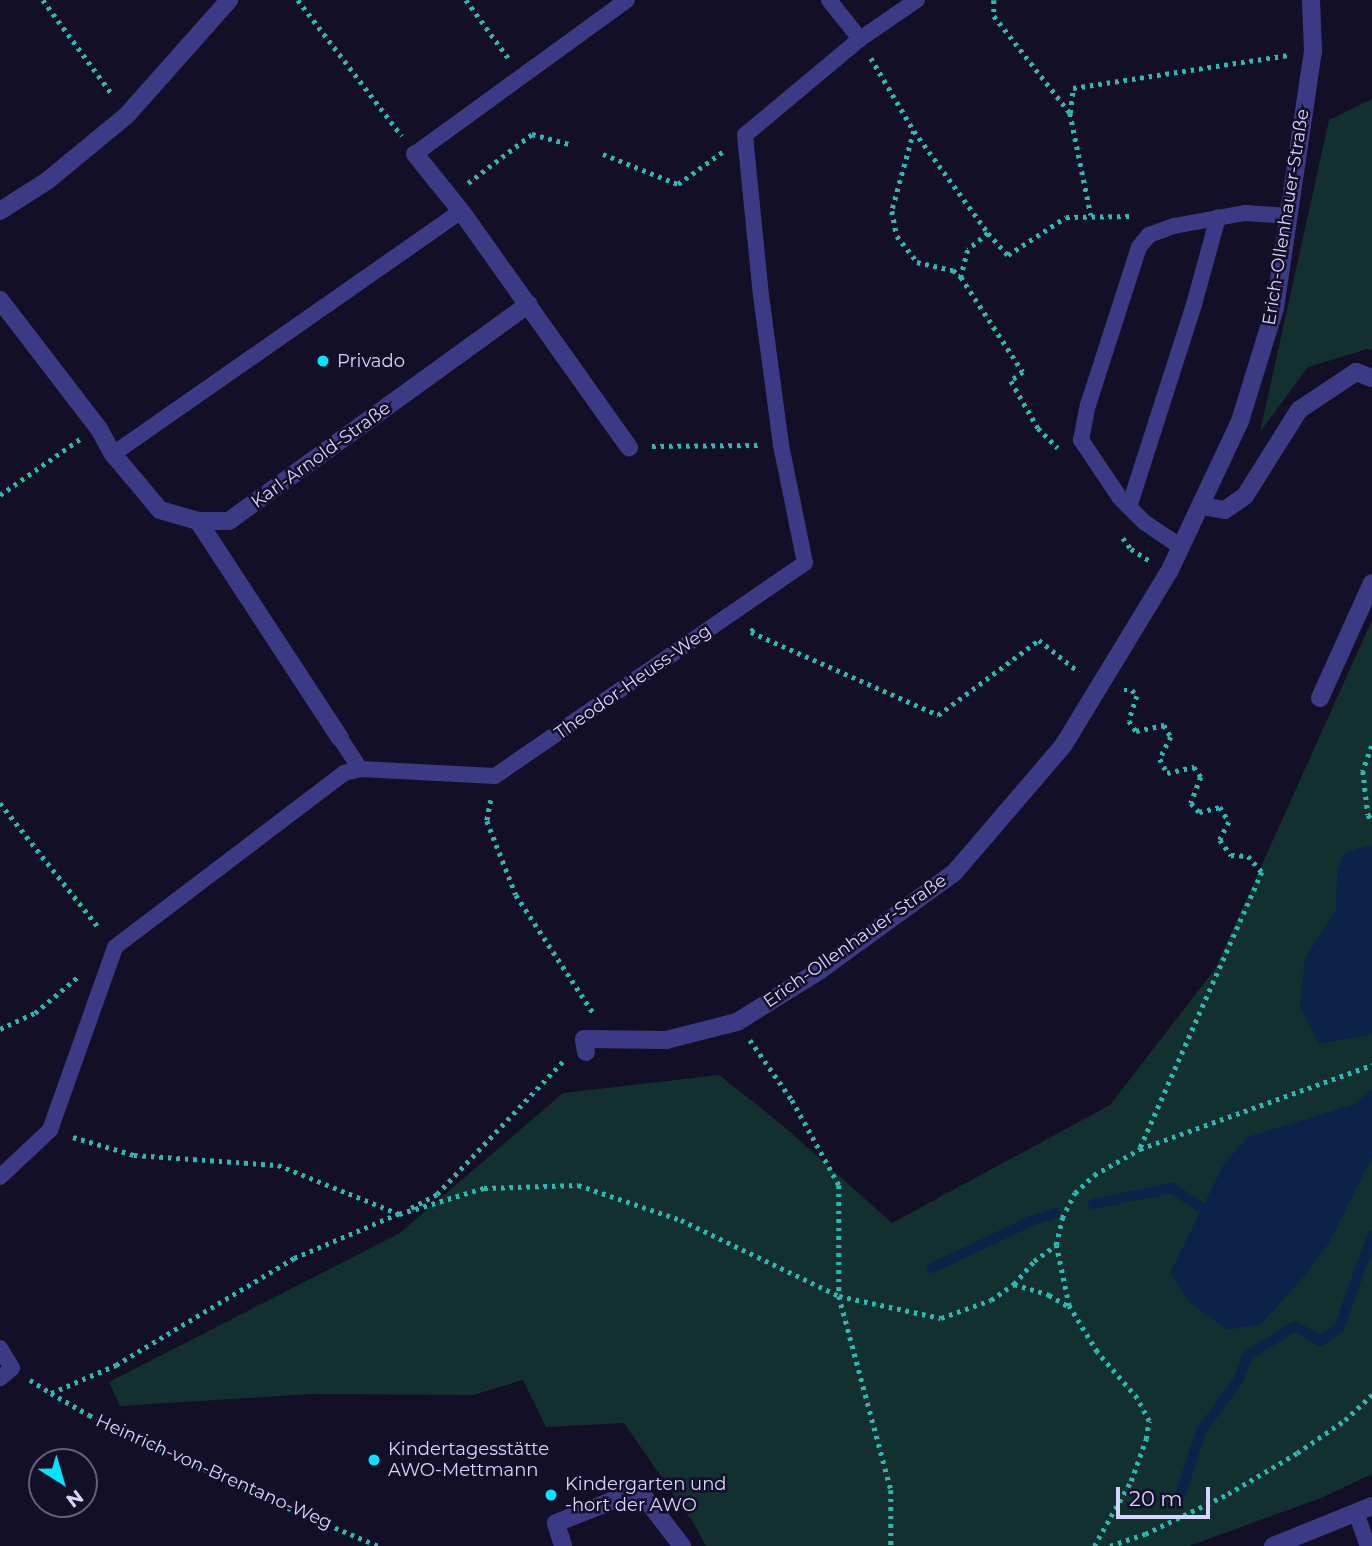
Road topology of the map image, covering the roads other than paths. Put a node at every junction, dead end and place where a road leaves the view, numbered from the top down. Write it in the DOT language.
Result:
graph roads {
  1 [pos="229,0"];
  2 [pos="627,0"];
  3 [pos="829,0"];
  4 [pos="917,0"];
  5 [pos="1311,0"];
  6 [pos="860,39"];
  7 [pos="415,153"];
  8 [pos="455,204"];
  9 [pos="0,211"];
  10 [pos="1289,216"];
  11 [pos="1218,217"];
  12 [pos="0,300"];
  13 [pos="529,304"];
  14 [pos="1372,378"];
  15 [pos="629,447"];
  16 [pos="113,454"];
  17 [pos="1202,506"];
  18 [pos="1129,507"];
  19 [pos="198,521"];
  20 [pos="1181,547"];
  21 [pos="1372,583"];
  22 [pos="1320,698"];
  23 [pos="340,738"];
  24 [pos="360,769"];
  25 [pos="584,1046"];
  26 [pos="0,1177"];
  27 [pos="0,1348"];
  28 [pos="6,1373"];
  29 [pos="1364,1509"];
  30 [pos="680,1545"];
  31 [pos="563,1546"];
  32 [pos="1273,1546"];
  33 [pos="1368,1546"];
  1 -- 9 [label="street"];
  2 -- 7 [label="lane"];
  3 -- 6 [label="lane"];
  4 -- 6 [label="lane"];
  5 -- 10 [label="street, Erich-Ollenhauer-Straße"];
  6 -- 24 [label="lane, Theodor-Heuss-Weg"];
  7 -- 8 [label="street"];
  8 -- 13 [label="street"];
  8 -- 16 [label="lane"];
  10 -- 11 [label="lane"];
  10 -- 17 [label="street, Erich-Ollenhauer-Straße"];
  11 -- 18 [label="lane"];
  11 -- 18 [label="lane"];
  12 -- 16 [label="street, Karl-Arnold-Straße"];
  13 -- 15 [label="street"];
  13 -- 19 [label="street, Karl-Arnold-Straße"];
  14 -- 17 [label="street"];
  16 -- 19 [label="street, Karl-Arnold-Straße"];
  17 -- 20 [label="street, Erich-Ollenhauer-Straße"];
  18 -- 20 [label="lane"];
  19 -- 23 [label="street"];
  20 -- 25 [label="street, Erich-Ollenhauer-Straße"];
  21 -- 22 [label="street"];
  23 -- 24 [label="lane"];
  24 -- 26 [label="lane"];
  27 -- 28 [label="lane"];
  29 -- 32 [label="street"];
  29 -- 33 [label="lane"];
  30 -- 31 [label="street"];
}
